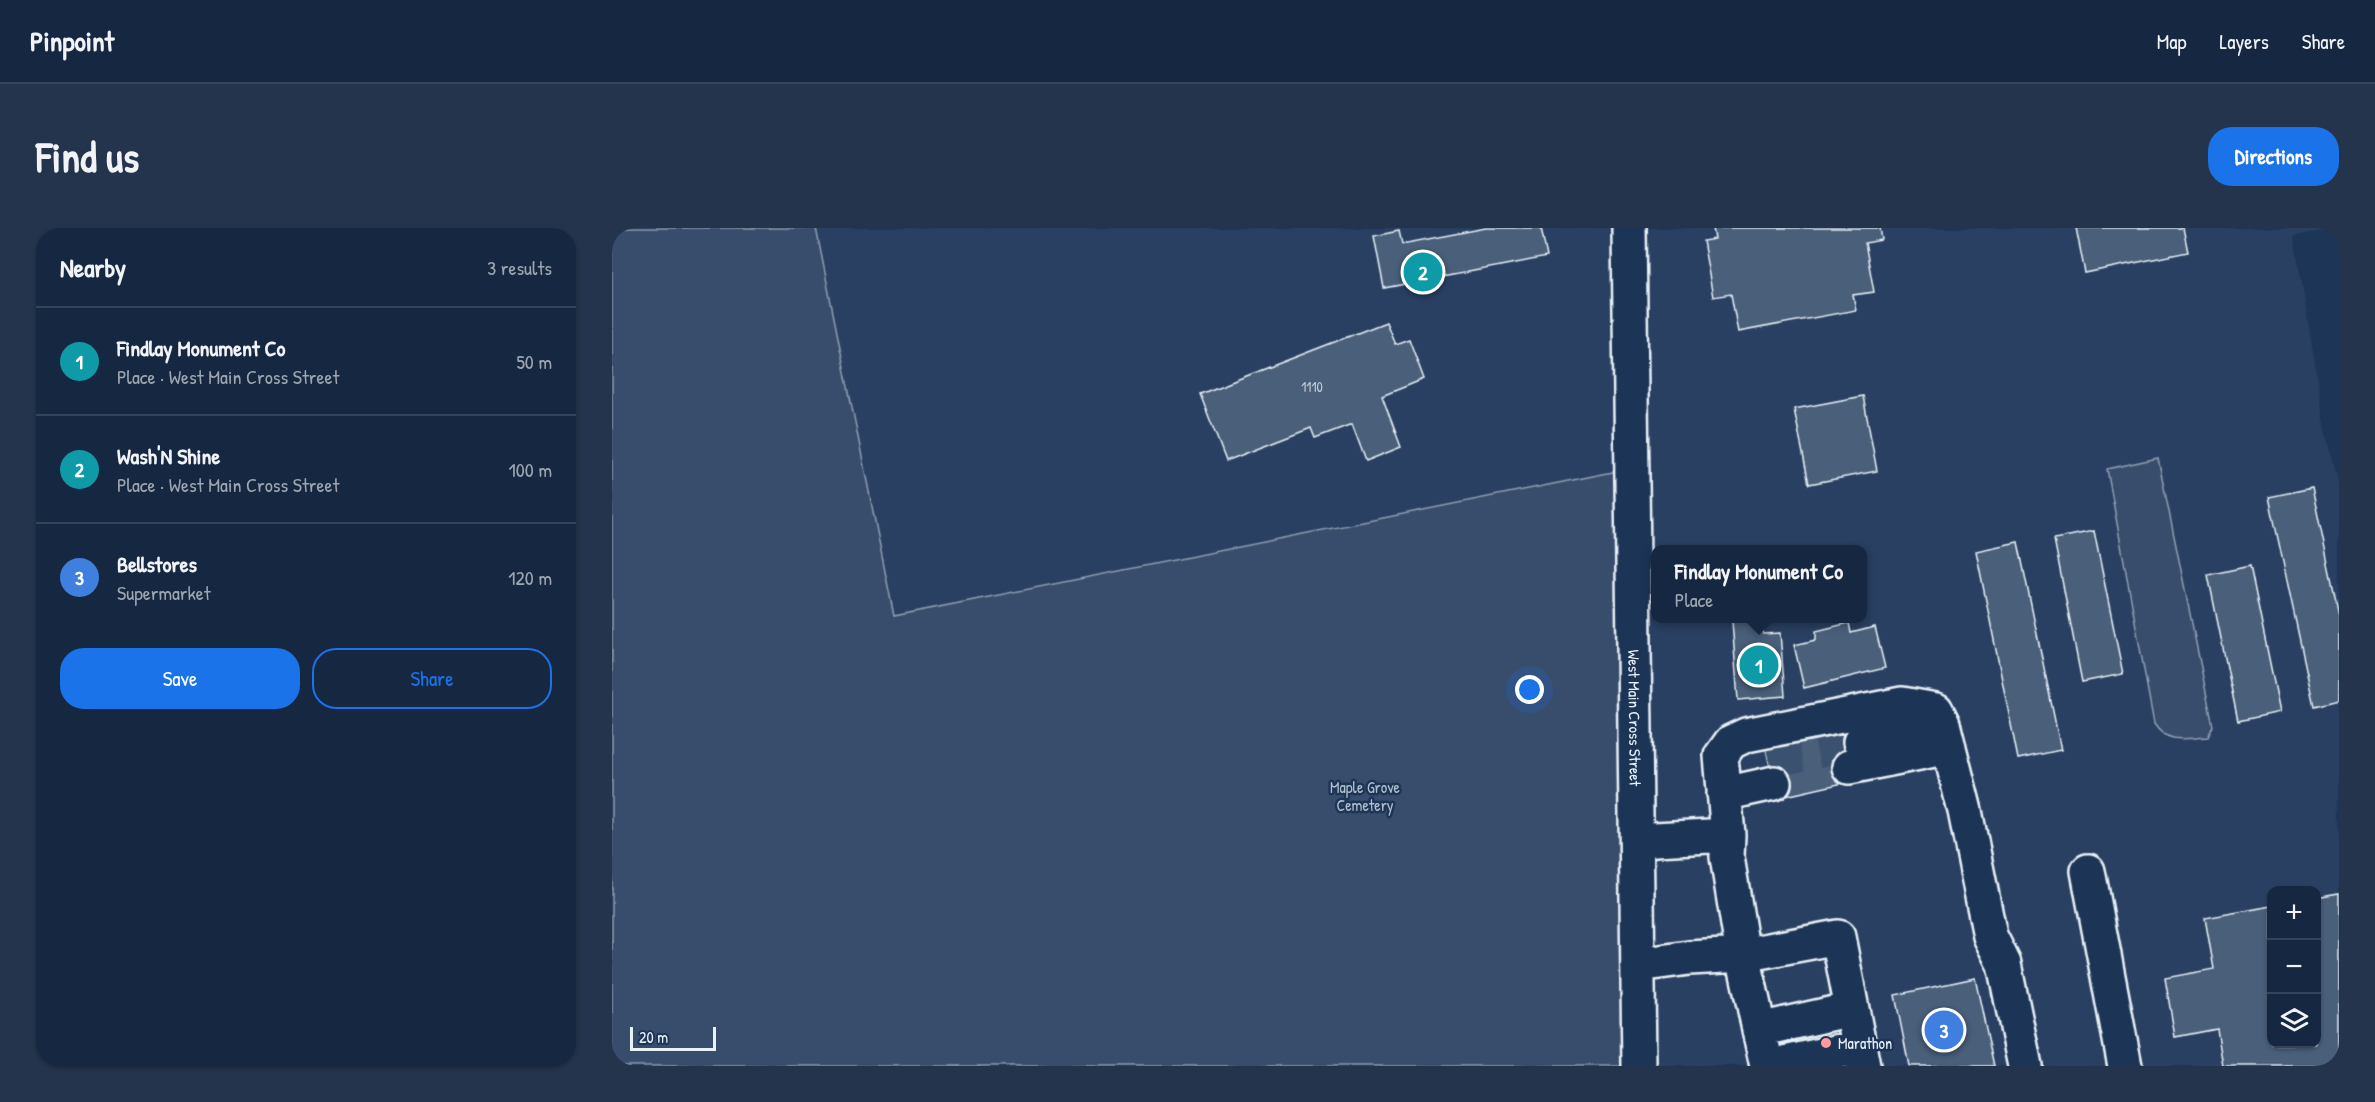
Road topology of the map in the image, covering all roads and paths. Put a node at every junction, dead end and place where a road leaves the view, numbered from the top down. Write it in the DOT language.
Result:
graph roads {
  1 [pos="1629,228"];
  2 [pos="1946,735"];
  3 [pos="1847,756"];
  4 [pos="1771,773"];
  5 [pos="1723,783"];
  6 [pos="1728,835"];
  7 [pos="1637,840"];
  8 [pos="2088,871"];
  9 [pos="1987,922"];
  10 [pos="1743,955"];
  11 [pos="1638,965"];
  12 [pos="1852,1009"];
  13 [pos="1759,1030"];
  14 [pos="1862,1056"];
  15 [pos="1639,1066"];
  16 [pos="1769,1066"];
  17 [pos="2005,1066"];
  18 [pos="2025,1066"];
  19 [pos="2125,1066"];
  1 -- 7 [label="main road, West Main Cross Street"];
  2 -- 3 [label="main road"];
  2 -- 5 [label="main road"];
  2 -- 9 [label="main road"];
  4 -- 5 [label="main road"];
  5 -- 6 [label="main road"];
  6 -- 7 [label="main road"];
  6 -- 10 [label="main road"];
  7 -- 11 [label="main road, West Main Cross Street"];
  8 -- 19 [label="main road"];
  9 -- 17 [label="main road"];
  9 -- 18 [label="main road"];
  10 -- 11 [label="main road"];
  10 -- 12 [label="main road"];
  10 -- 13 [label="main road"];
  11 -- 15 [label="main road, West Main Cross Street"];
  12 -- 13 [label="main road"];
  12 -- 14 [label="main road"];
  13 -- 16 [label="main road"];
  14 -- 16 [label="main road"];
}
